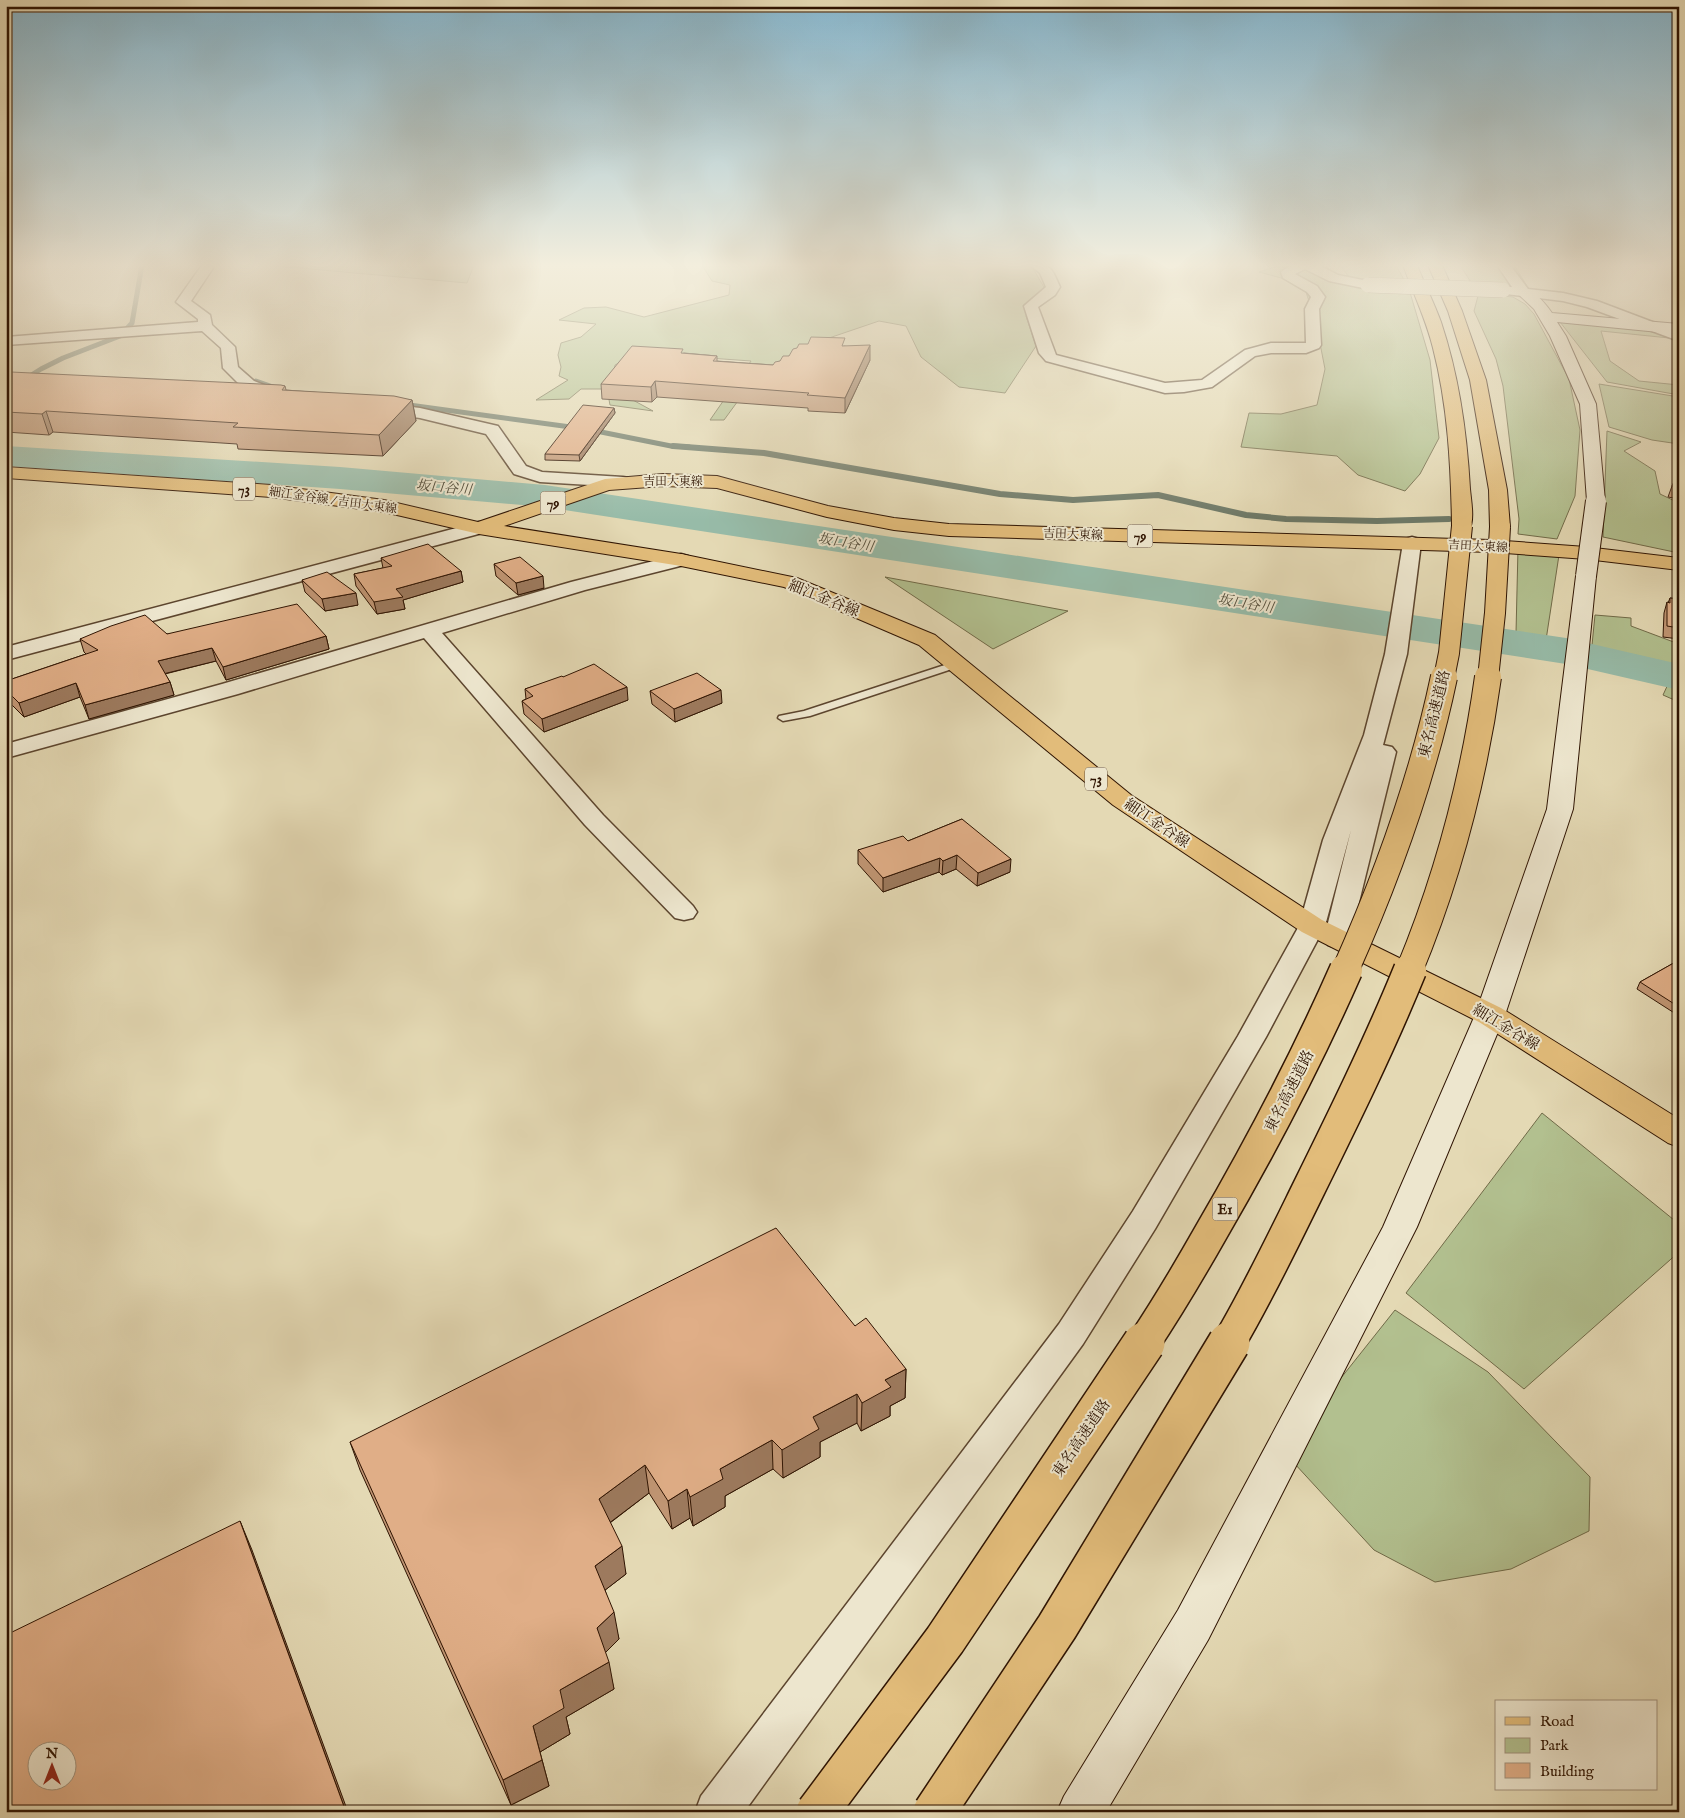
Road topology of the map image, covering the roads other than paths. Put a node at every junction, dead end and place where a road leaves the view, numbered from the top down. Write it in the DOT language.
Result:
graph roads {
  1 [pos="228,350"];
  2 [pos="1046,350"];
  3 [pos="1263,350"];
  4 [pos="1440,350"];
  5 [pos="1468,350"];
  6 [pos="1564,350"];
  7 [pos="299,402"];
  8 [pos="358,408"];
  9 [pos="6,472"];
  10 [pos="614,484"];
  11 [pos="490,524"];
  12 [pos="1421,544"];
  13 [pos="681,560"];
  14 [pos="1679,564"];
  15 [pos="1406,591"];
  16 [pos="429,630"];
  17 [pos="1404,653"];
  18 [pos="6,654"];
  19 [pos="956,664"];
  20 [pos="783,718"];
  21 [pos="6,751"];
  22 [pos="684,912"];
  23 [pos="1325,932"];
  24 [pos="1490,1015"];
  25 [pos="1679,1135"];
  26 [pos="716,1812"];
  27 [pos="817,1812"];
  28 [pos="934,1812"];
  29 [pos="1080,1812"];
  1 -- 7 [label="street"];
  2 -- 3 [label="street"];
  4 -- 27 [label="main road, 東名高速道路 / E1, bridge"];
  5 -- 28 [label="main road, bridge"];
  6 -- 24 [label="street, bridge"];
  8 -- 10 [label="street"];
  9 -- 11 [label="main road, 細江金谷線 / 吉田大東線 / 73"];
  10 -- 11 [label="main road, 吉田大東線 / 79"];
  10 -- 12 [label="main road, 吉田大東線 / 79"];
  11 -- 13 [label="main road, 細江金谷線 / 73"];
  11 -- 18 [label="street"];
  12 -- 14 [label="main road, 吉田大東線 / 79"];
  12 -- 15 [label="street"];
  12 -- 17 [label="street"];
  13 -- 16 [label="street"];
  13 -- 19 [label="main road, 細江金谷線 / 73"];
  15 -- 17 [label="street"];
  16 -- 21 [label="street"];
  16 -- 22 [label="street"];
  17 -- 23 [label="street"];
  19 -- 20 [label="lane"];
  19 -- 23 [label="main road, 細江金谷線 / 73"];
  23 -- 24 [label="main road, 細江金谷線 / 73"];
  23 -- 26 [label="street"];
  24 -- 25 [label="main road, 細江金谷線 / 73"];
  24 -- 29 [label="street"];
}
